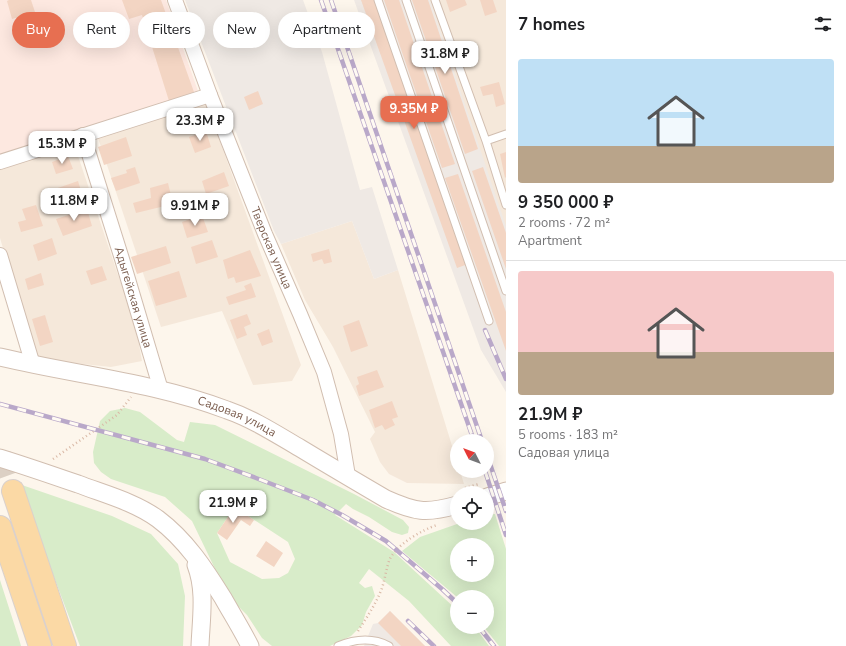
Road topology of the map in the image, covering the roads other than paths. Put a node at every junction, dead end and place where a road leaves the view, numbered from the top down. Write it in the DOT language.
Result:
graph roads {
  1 [pos="175,0"];
  2 [pos="378,0"];
  3 [pos="406,0"];
  4 [pos="436,0"];
  5 [pos="210,95"];
  6 [pos="506,134"];
  7 [pos="83,135"];
  8 [pos="486,141"];
  9 [pos="0,162"];
  10 [pos="506,205"];
  11 [pos="0,255"];
  12 [pos="506,292"];
  13 [pos="489,321"];
  14 [pos="0,357"];
  15 [pos="33,365"];
  16 [pos="161,390"];
  17 [pos="0,458"];
  18 [pos="348,476"];
  19 [pos="13,491"];
  20 [pos="506,491"];
  21 [pos="494,495"];
  22 [pos="450,507"];
  23 [pos="0,527"];
  24 [pos="190,550"];
  25 [pos="40,646"];
  26 [pos="65,646"];
  27 [pos="200,646"];
  28 [pos="250,646"];
  29 [pos="338,646"];
  30 [pos="389,646"];
  1 -- 5 [label="street, Тверская улица"];
  2 -- 13 [label="lane"];
  3 -- 12 [label="lane"];
  4 -- 8 [label="lane"];
  5 -- 7 [label="street"];
  5 -- 18 [label="street, Тверская улица"];
  6 -- 8 [label="lane"];
  7 -- 9 [label="street"];
  7 -- 16 [label="street, Адыгейская улица"];
  8 -- 10 [label="lane"];
  11 -- 15 [label="street"];
  14 -- 15 [label="street, Садовая улица"];
  15 -- 16 [label="street, Садовая улица"];
  16 -- 18 [label="street, Садовая улица"];
  17 -- 24 [label="street"];
  18 -- 22 [label="street, Садовая улица"];
  19 -- 26 [label="main road"];
  20 -- 21 [label="street"];
  23 -- 25 [label="main road"];
  24 -- 27 [label="street"];
  24 -- 28 [label="street"];
  29 -- 30 [label="lane"];
}
